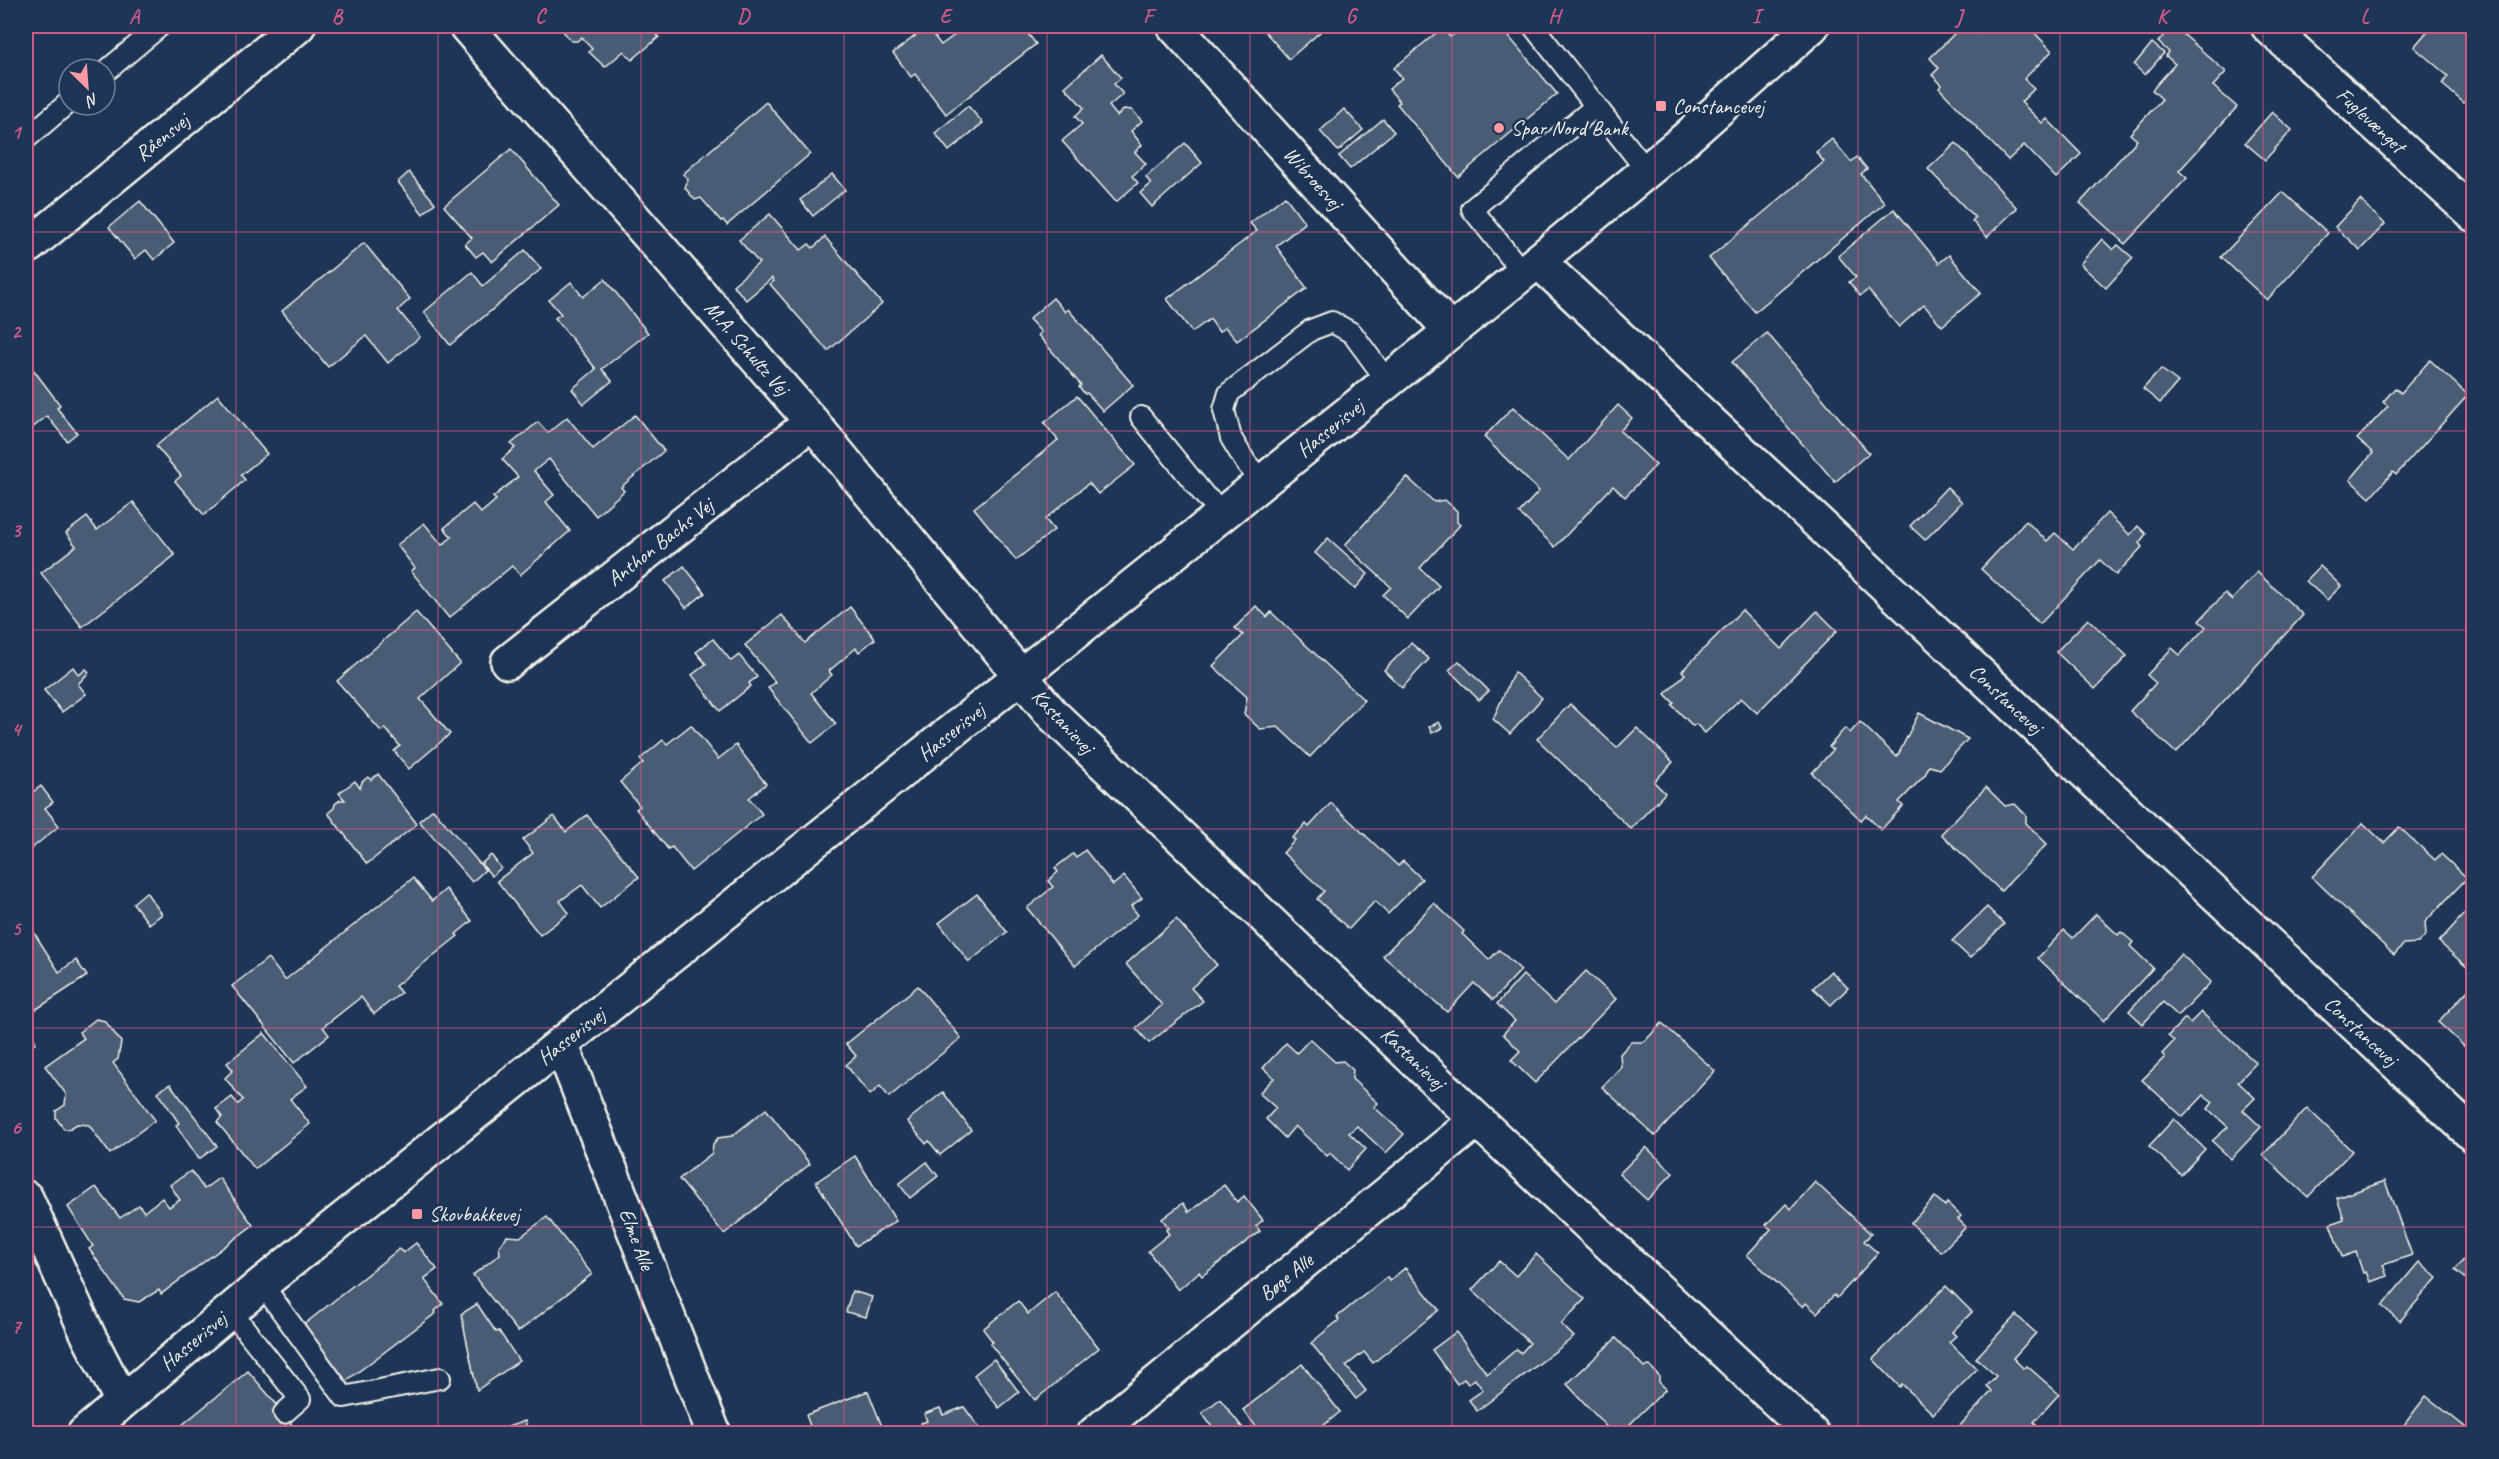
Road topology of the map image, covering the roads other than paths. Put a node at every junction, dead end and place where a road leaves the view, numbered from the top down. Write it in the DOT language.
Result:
graph roads {
  1 [pos="160,26"];
  2 [pos="298,26"];
  3 [pos="466,26"];
  4 [pos="1174,26"];
  5 [pos="1533,26"];
  6 [pos="1812,26"];
  7 [pos="2268,26"];
  8 [pos="117,62"];
  9 [pos="1596,106"];
  10 [pos="57,112"];
  11 [pos="26,139"];
  12 [pos="1647,171"];
  13 [pos="2474,215"];
  14 [pos="26,248"];
  15 [pos="1531,267"];
  16 [pos="1451,332"];
  17 [pos="1388,382"];
  18 [pos="1141,417"];
  19 [pos="812,422"];
  20 [pos="1263,482"];
  21 [pos="1224,513"];
  22 [pos="508,662"];
  23 [pos="1022,676"];
  24 [pos="561,1044"];
  25 [pos="1477,1120"];
  26 [pos="2474,1136"];
  27 [pos="26,1198"];
  28 [pos="262,1284"];
  29 [pos="230,1310"];
  30 [pos="440,1378"];
  31 [pos="122,1401"];
  32 [pos="284,1413"];
  33 [pos="84,1433"];
  34 [pos="714,1434"];
  35 [pos="1094,1434"];
  36 [pos="1812,1434"];
  1 -- 8 [label="lane"];
  2 -- 14 [label="street, Råensvej"];
  3 -- 19 [label="street, M.A. Schultz Vej"];
  4 -- 16 [label="street, Wibroesvej"];
  5 -- 9 [label="lane"];
  6 -- 12 [label="street, Hasserisvej"];
  7 -- 13 [label="street, Fuglevænget"];
  9 -- 12 [label="lane"];
  9 -- 15 [label="lane"];
  10 -- 11 [label="lane"];
  12 -- 15 [label="street, Hasserisvej"];
  15 -- 16 [label="street, Hasserisvej"];
  15 -- 26 [label="street, Constancevej"];
  16 -- 17 [label="street, Hasserisvej"];
  17 -- 20 [label="street, Hasserisvej"];
  17 -- 20 [label="lane"];
  18 -- 21 [label="lane"];
  19 -- 22 [label="street, Anthon Bachs Vej"];
  19 -- 23 [label="street, M.A. Schultz Vej"];
  20 -- 21 [label="street, Hasserisvej"];
  21 -- 23 [label="street, Hasserisvej"];
  23 -- 24 [label="street, Hasserisvej"];
  23 -- 25 [label="street, Kastanievej"];
  24 -- 28 [label="street, Hasserisvej"];
  24 -- 34 [label="street, Elme Alle"];
  25 -- 35 [label="street, Bøge Alle"];
  25 -- 36 [label="street, Kastanievej"];
  27 -- 31 [label="street"];
  28 -- 29 [label="street, Hasserisvej"];
  28 -- 30 [label="lane"];
  29 -- 31 [label="street, Hasserisvej"];
  29 -- 32 [label="lane"];
  31 -- 33 [label="street, Hasserisvej"];
}
